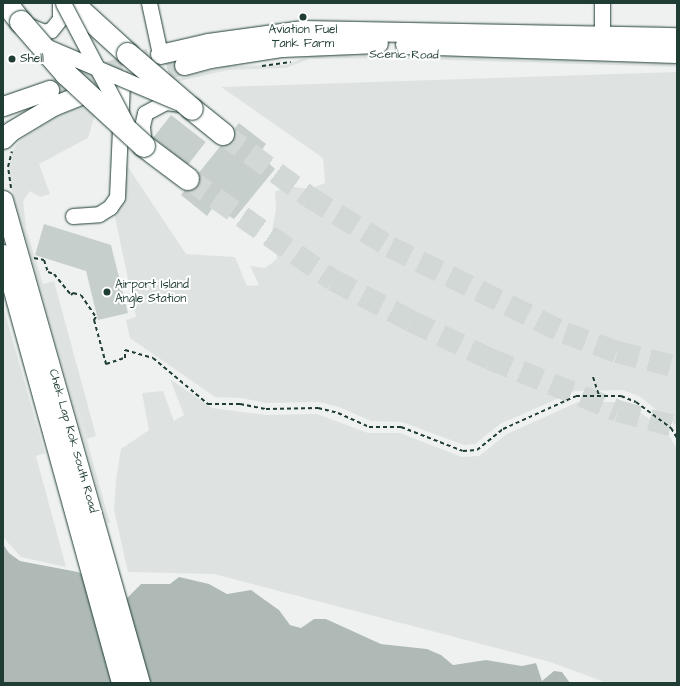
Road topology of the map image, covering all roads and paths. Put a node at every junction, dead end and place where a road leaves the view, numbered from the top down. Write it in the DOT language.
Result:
graph roads {
  1 [pos="6,3"];
  2 [pos="61,3"];
  3 [pos="72,3"];
  4 [pos="149,3"];
  5 [pos="602,3"];
  6 [pos="21,22"];
  7 [pos="602,36"];
  8 [pos="677,38"];
  9 [pos="38,43"];
  10 [pos="677,53"];
  11 [pos="160,54"];
  12 [pos="293,62"];
  13 [pos="184,65"];
  14 [pos="260,66"];
  15 [pos="97,70"];
  16 [pos="122,81"];
  17 [pos="49,90"];
  18 [pos="78,96"];
  19 [pos="3,106"];
  20 [pos="185,106"];
  21 [pos="223,134"];
  22 [pos="3,139"];
  23 [pos="139,142"];
  24 [pos="188,179"];
  25 [pos="3,200"];
  26 [pos="73,216"];
  27 [pos="3,254"];
  28 [pos="36,258"];
  29 [pos="593,377"];
  30 [pos="599,396"];
  31 [pos="677,438"];
  32 [pos="121,683"];
  33 [pos="140,683"];
  1 -- 6 [label="highway"];
  2 -- 6 [label="lane"];
  2 -- 15 [label="lane, bridge"];
  3 -- 20 [label="highway, bridge"];
  4 -- 11 [label="lane"];
  5 -- 7 [label="lane"];
  6 -- 9 [label="highway, bridge"];
  7 -- 8 [label="main road, Scenic Road"];
  7 -- 11 [label="main road, Scenic Road"];
  9 -- 15 [label="lane, bridge"];
  9 -- 23 [label="highway, bridge"];
  10 -- 13 [label="main road, Scenic Road"];
  12 -- 14 [label="path"];
  15 -- 20 [label="lane, bridge"];
  15 -- 23 [label="lane, bridge"];
  16 -- 26 [label="lane"];
  17 -- 19 [label="main road"];
  18 -- 22 [label="main road"];
  20 -- 21 [label="highway"];
  20 -- 23 [label="lane, bridge"];
  23 -- 24 [label="highway"];
  25 -- 33 [label="main road, Chek Lap Kok South Road"];
  27 -- 32 [label="main road, Chek Lap Kok South Road"];
  28 -- 30 [label="path"];
  29 -- 30 [label="path"];
  30 -- 31 [label="path"];
}
